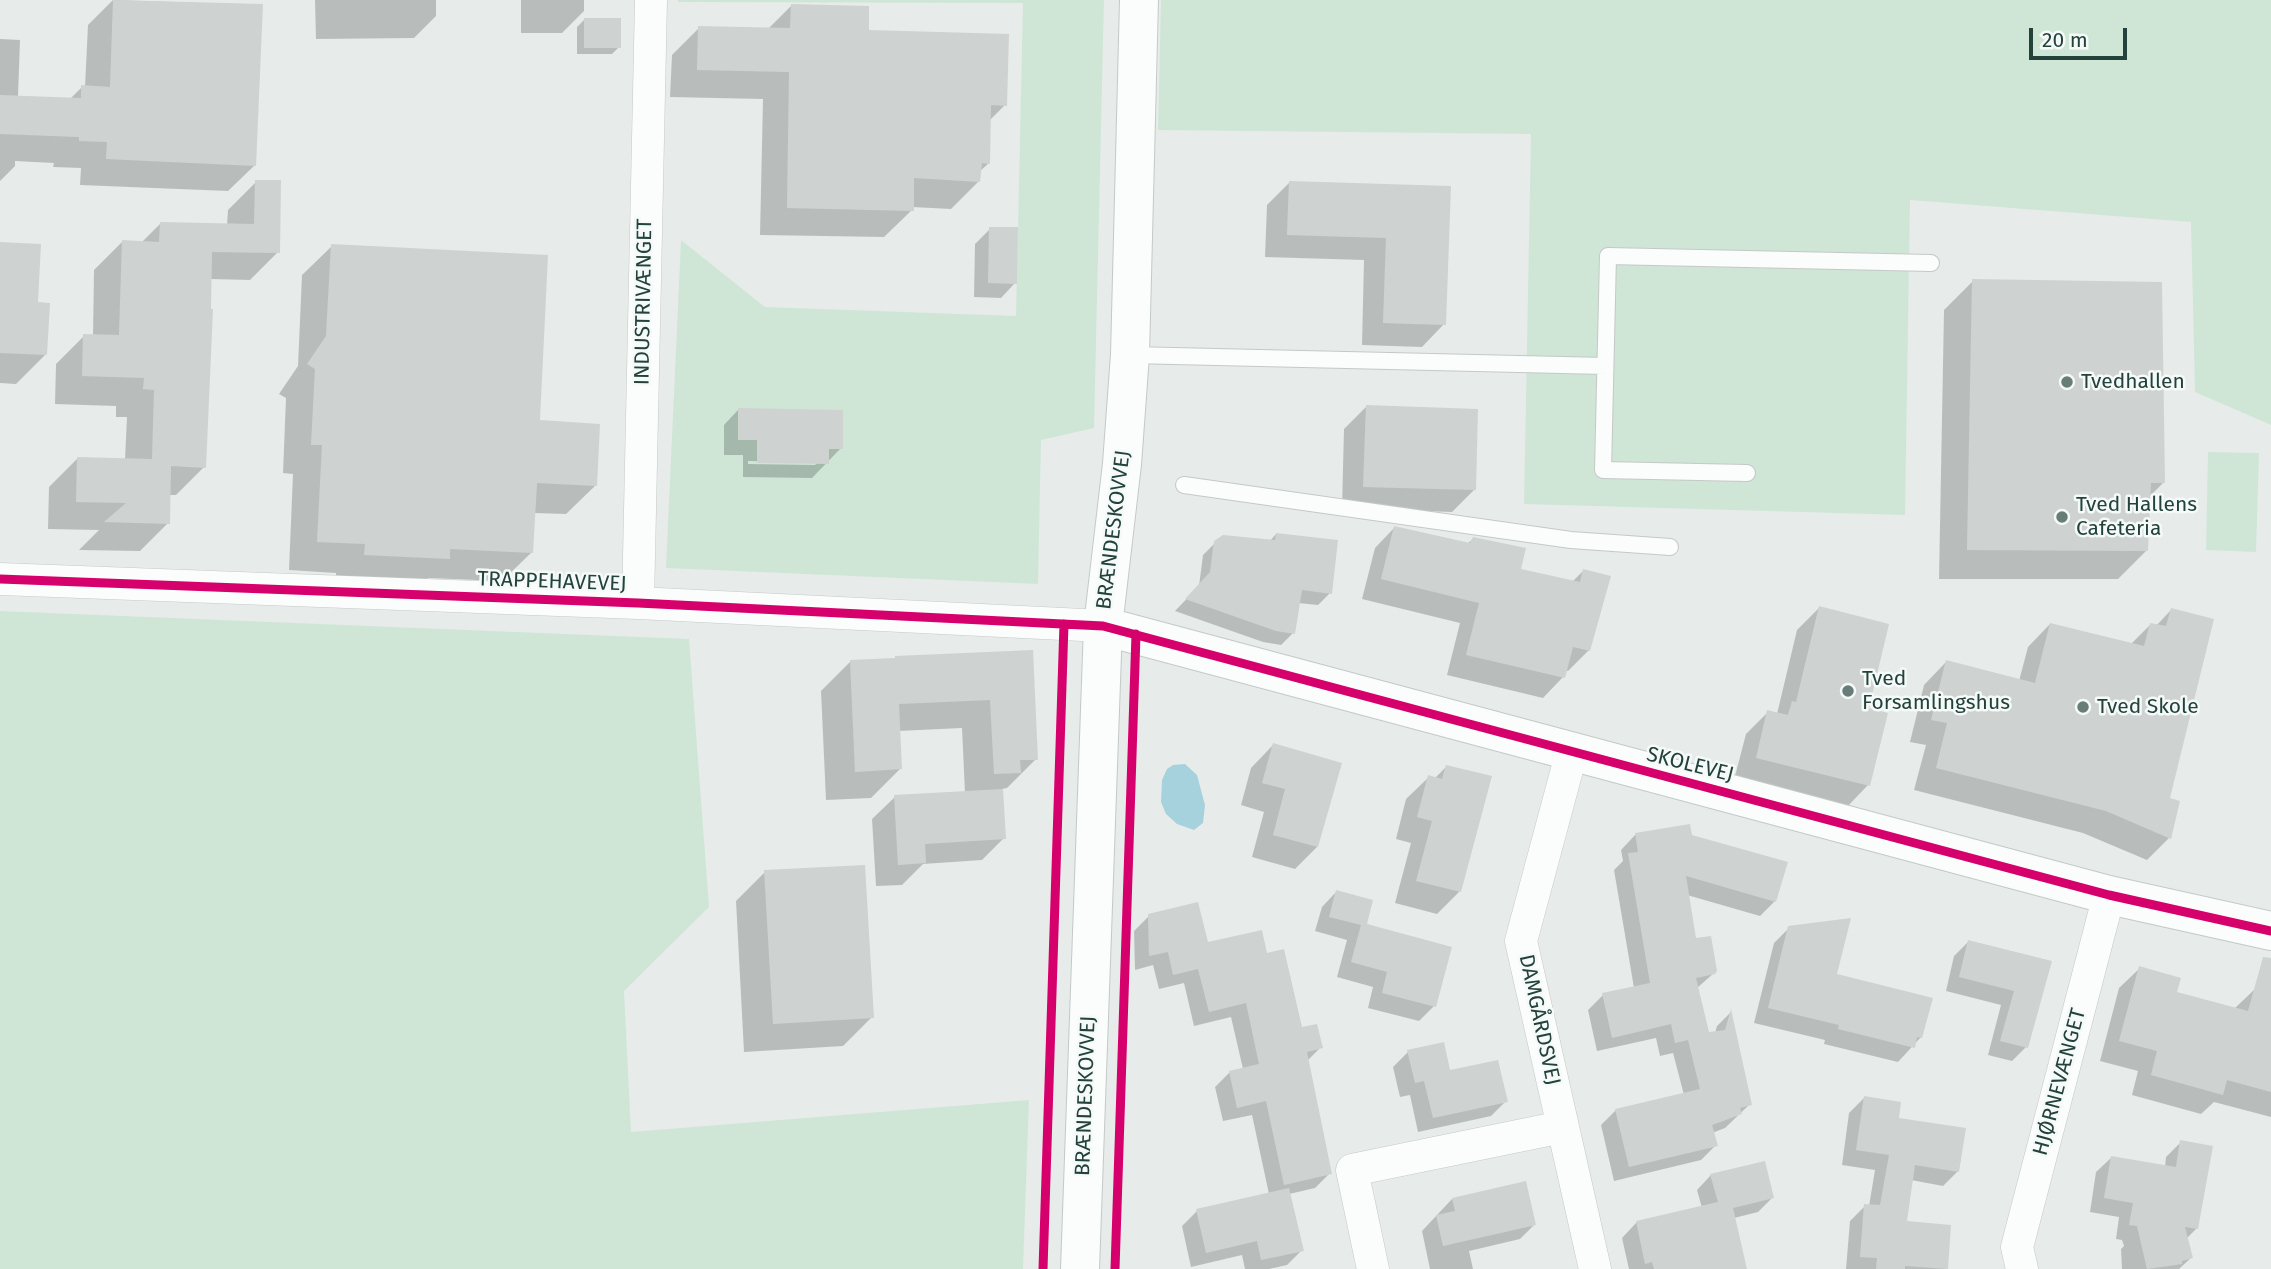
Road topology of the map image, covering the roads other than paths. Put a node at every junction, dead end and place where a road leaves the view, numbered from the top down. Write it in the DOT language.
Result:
graph roads {
  1 [pos="651,0"];
  2 [pos="1139,0"];
  3 [pos="1931,263"];
  4 [pos="1130,355"];
  5 [pos="1605,366"];
  6 [pos="1747,473"];
  7 [pos="1184,485"];
  8 [pos="1670,547"];
  9 [pos="0,579"];
  10 [pos="638,603"];
  11 [pos="1103,626"];
  12 [pos="1572,751"];
  13 [pos="2109,895"];
  14 [pos="2271,931"];
  15 [pos="1562,1126"];
  16 [pos="1080,1269"];
  17 [pos="1373,1269"];
  18 [pos="1595,1269"];
  19 [pos="2022,1269"];
  1 -- 10 [label="street, INDUSTRIVÆNGET"];
  2 -- 4 [label="street, BRÆNDESKOVVEJ"];
  3 -- 5 [label="lane"];
  4 -- 5 [label="lane"];
  4 -- 11 [label="street, BRÆNDESKOVVEJ"];
  5 -- 6 [label="lane"];
  7 -- 8 [label="lane"];
  9 -- 10 [label="street, TRAPPEHAVEVEJ"];
  10 -- 11 [label="street, TRAPPEHAVEVEJ"];
  11 -- 12 [label="street, SKOLEVEJ"];
  11 -- 16 [label="street, BRÆNDESKOVVEJ"];
  12 -- 13 [label="street, SKOLEVEJ"];
  12 -- 15 [label="street, DAMGÅRDSVEJ"];
  13 -- 14 [label="street, SKOLEVEJ"];
  13 -- 19 [label="street, HJØRNEVÆNGET"];
  15 -- 17 [label="street"];
  15 -- 18 [label="street, DAMGÅRDSVEJ"];
}
